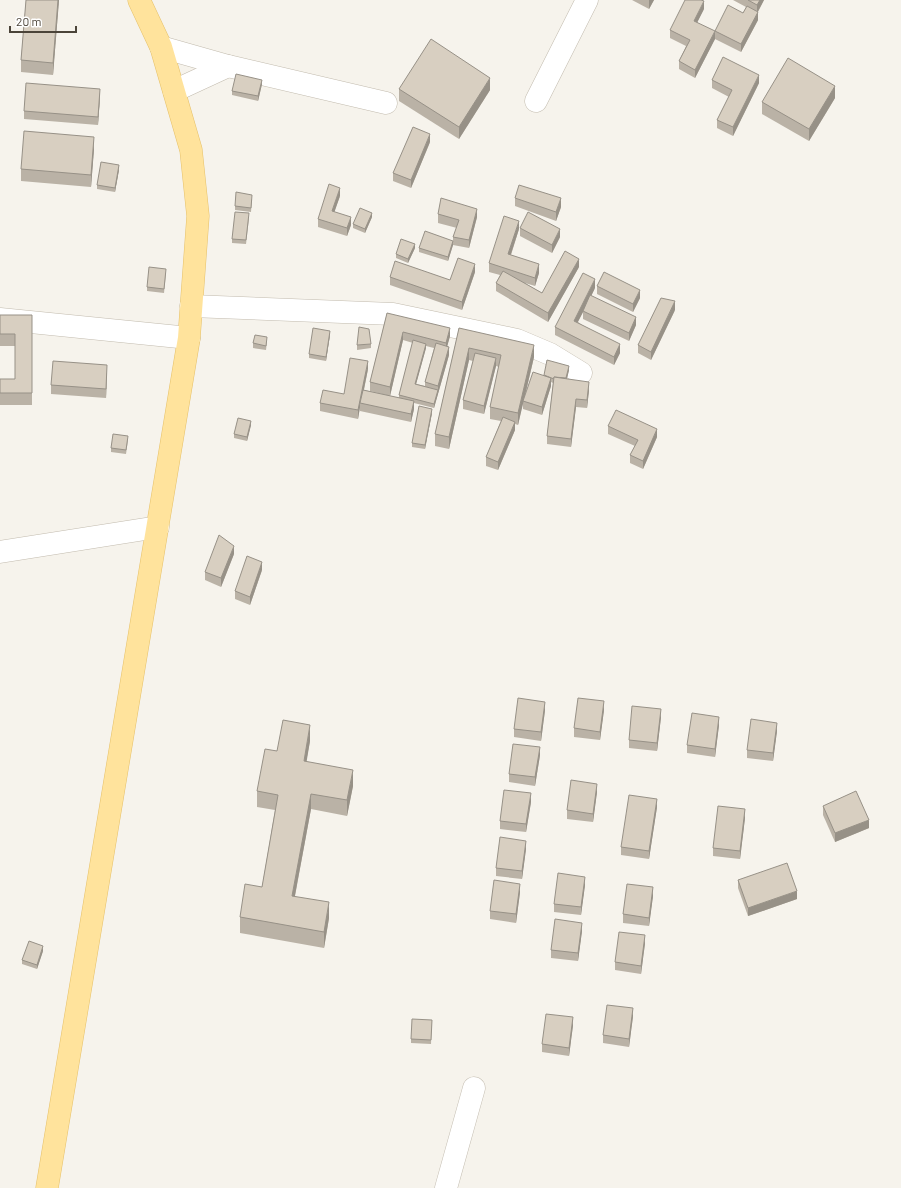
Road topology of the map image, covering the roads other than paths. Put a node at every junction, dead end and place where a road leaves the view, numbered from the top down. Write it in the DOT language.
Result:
graph roads {
  1 [pos="138,0"];
  2 [pos="587,0"];
  3 [pos="161,46"];
  4 [pos="228,66"];
  5 [pos="174,91"];
  6 [pos="536,101"];
  7 [pos="386,103"];
  8 [pos="191,306"];
  9 [pos="0,319"];
  10 [pos="189,338"];
  11 [pos="581,373"];
  12 [pos="158,527"];
  13 [pos="0,552"];
  14 [pos="474,1088"];
  15 [pos="47,1188"];
  16 [pos="446,1188"];
  1 -- 3 [label="main road"];
  2 -- 6 [label="street"];
  3 -- 4 [label="street"];
  3 -- 5 [label="main road"];
  4 -- 5 [label="street"];
  4 -- 7 [label="street"];
  5 -- 8 [label="main road"];
  8 -- 10 [label="main road"];
  8 -- 11 [label="street"];
  9 -- 10 [label="street"];
  10 -- 12 [label="main road"];
  12 -- 13 [label="street"];
  12 -- 15 [label="main road"];
  14 -- 16 [label="street"];
}
